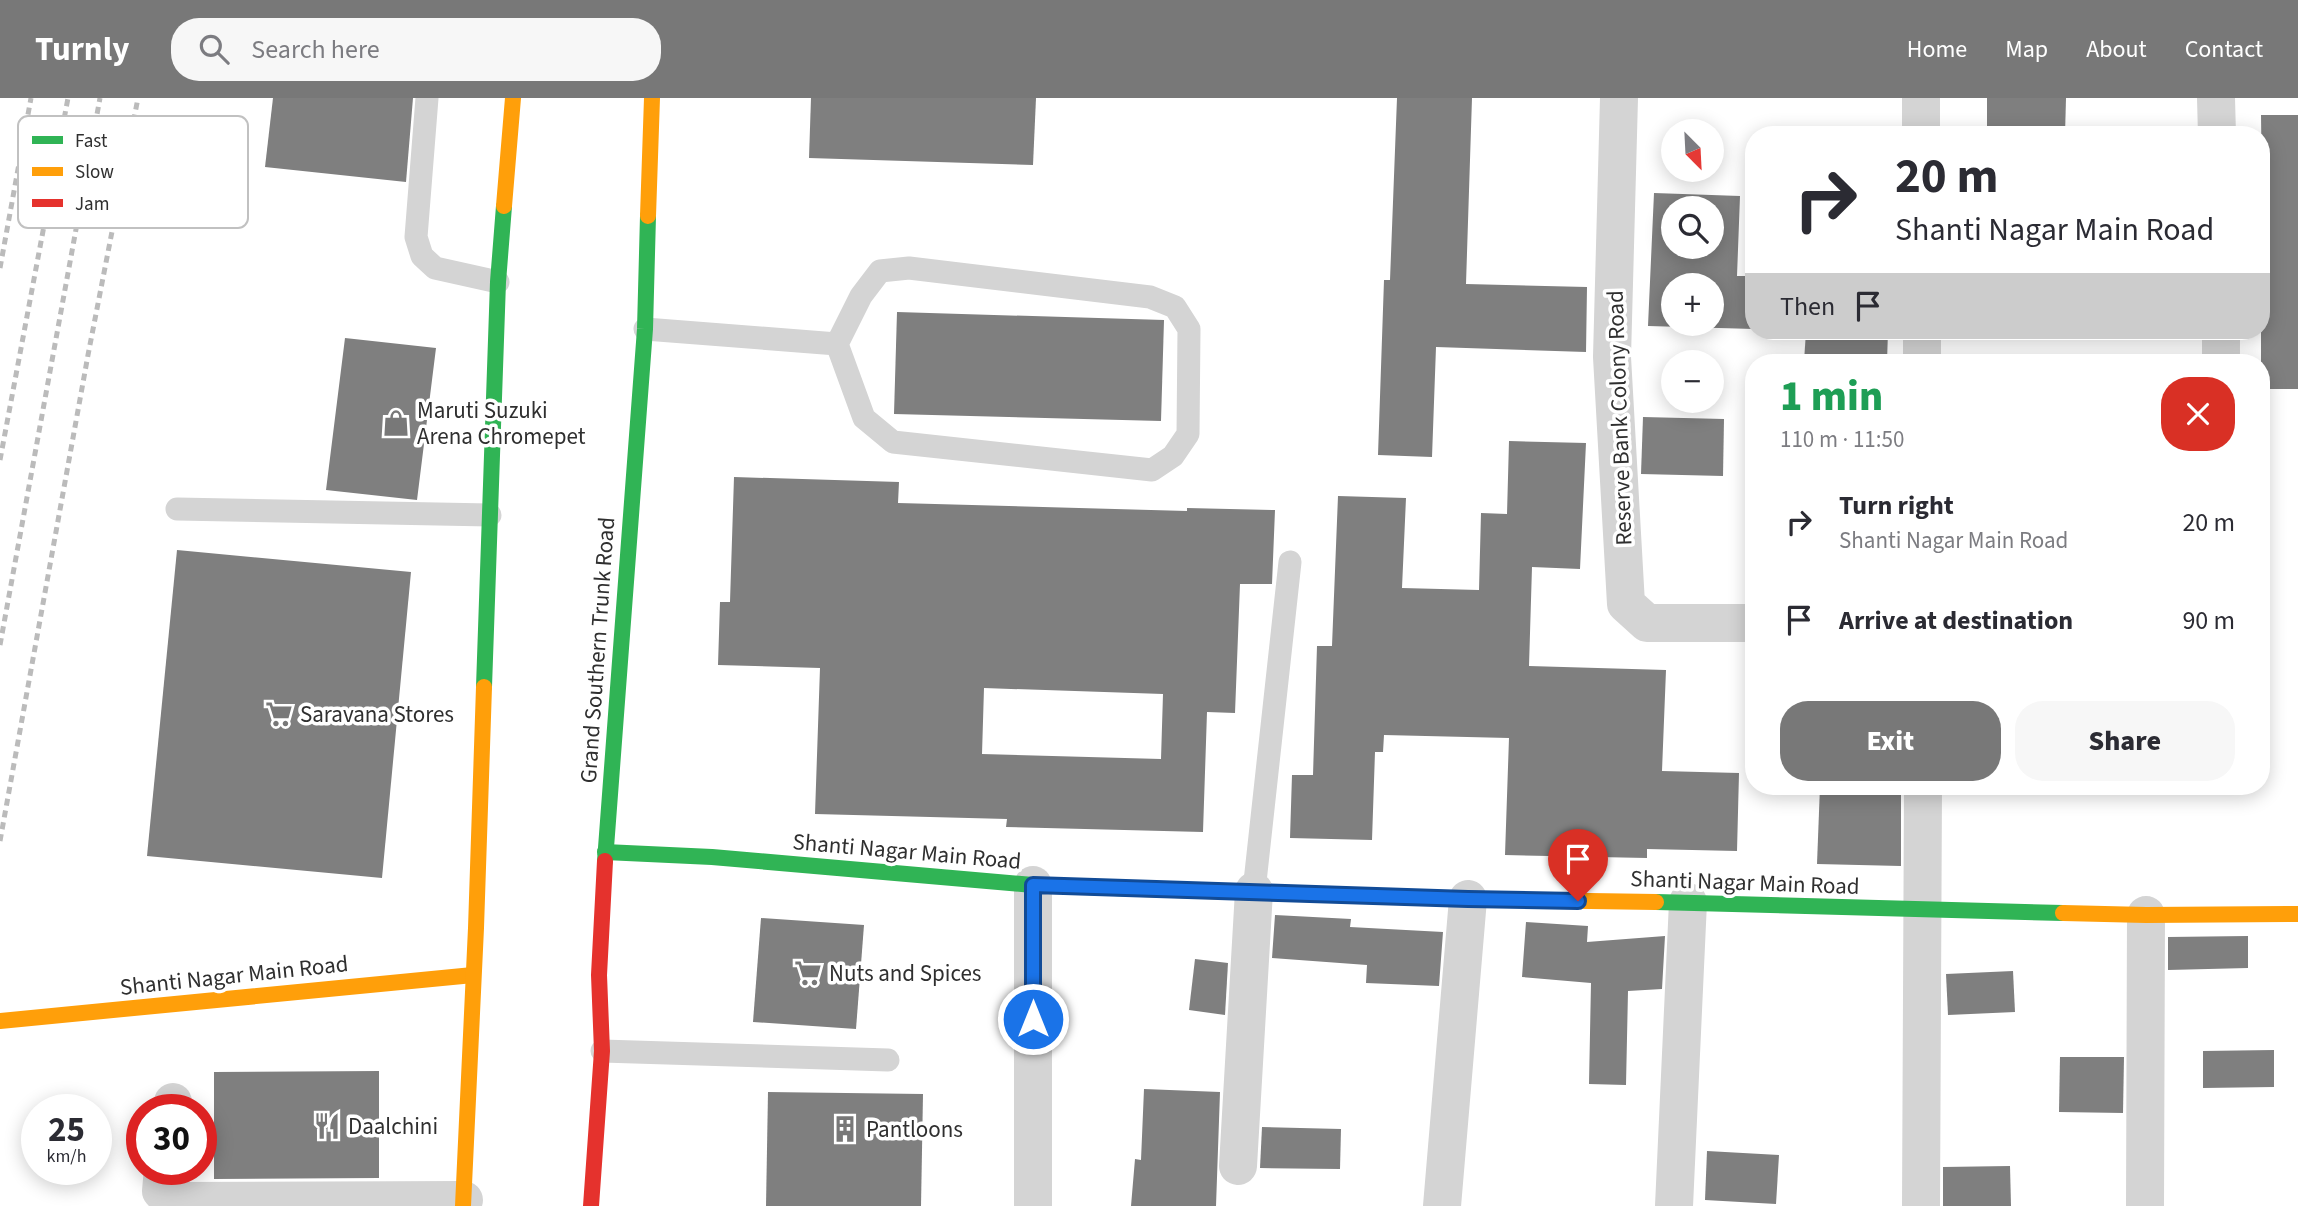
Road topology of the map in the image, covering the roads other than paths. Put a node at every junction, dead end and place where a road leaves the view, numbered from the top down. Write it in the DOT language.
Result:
graph roads {
  1 [pos="427,98"];
  2 [pos="513,98"];
  3 [pos="652,98"];
  4 [pos="1619,98"];
  5 [pos="1921,98"];
  6 [pos="2216,98"];
  7 [pos="1922,126"];
  8 [pos="2217,126"];
  9 [pos="498,282"];
  10 [pos="645,329"];
  11 [pos="837,344"];
  12 [pos="177,509"];
  13 [pos="490,515"];
  14 [pos="1290,562"];
  15 [pos="1745,623"];
  16 [pos="1923,795"];
  17 [pos="605,852"];
  18 [pos="1033,885"];
  19 [pos="1254,891"];
  20 [pos="1468,899"];
  21 [pos="1688,902"];
  22 [pos="1923,910"];
  23 [pos="2298,914"];
  24 [pos="2146,915"];
  25 [pos="473,975"];
  26 [pos="0,1021"];
  27 [pos="602,1051"];
  28 [pos="888,1060"];
  29 [pos="1238,1166"];
  30 [pos="162,1185"];
  31 [pos="463,1203"];
  32 [pos="591,1206"];
  33 [pos="1033,1206"];
  34 [pos="1442,1206"];
  35 [pos="1674,1206"];
  36 [pos="1921,1206"];
  37 [pos="2145,1206"];
  1 -- 9 [label="lane"];
  2 -- 9 [label="main road"];
  3 -- 10 [label="main road, Grand Southern Trunk Road"];
  4 -- 15 [label="street, Reserve Bank Colony Road"];
  5 -- 7 [label="street"];
  6 -- 8 [label="street"];
  9 -- 13 [label="main road"];
  10 -- 11 [label="lane"];
  10 -- 17 [label="main road, Grand Southern Trunk Road"];
  11 -- 11 [label="lane"];
  12 -- 13 [label="lane"];
  13 -- 25 [label="main road"];
  14 -- 19 [label="lane"];
  16 -- 22 [label="street"];
  17 -- 18 [label="main road, Shanti Nagar Main Road"];
  17 -- 27 [label="main road, Grand Southern Trunk Road"];
  18 -- 19 [label="main road, Shanti Nagar Main Road"];
  18 -- 33 [label="street"];
  19 -- 20 [label="main road, Shanti Nagar Main Road"];
  19 -- 29 [label="street"];
  20 -- 21 [label="main road, Shanti Nagar Main Road"];
  20 -- 34 [label="street"];
  21 -- 22 [label="main road, Shanti Nagar Main Road"];
  21 -- 35 [label="street"];
  22 -- 24 [label="main road, Shanti Nagar Main Road"];
  22 -- 36 [label="street"];
  23 -- 24 [label="main road, Shanti Nagar Main Road"];
  24 -- 37 [label="street"];
  25 -- 26 [label="main road, Shanti Nagar Main Road"];
  25 -- 31 [label="main road"];
  27 -- 28 [label="lane"];
  27 -- 32 [label="main road, Grand Southern Trunk Road"];
  30 -- 31 [label="street"];
}
